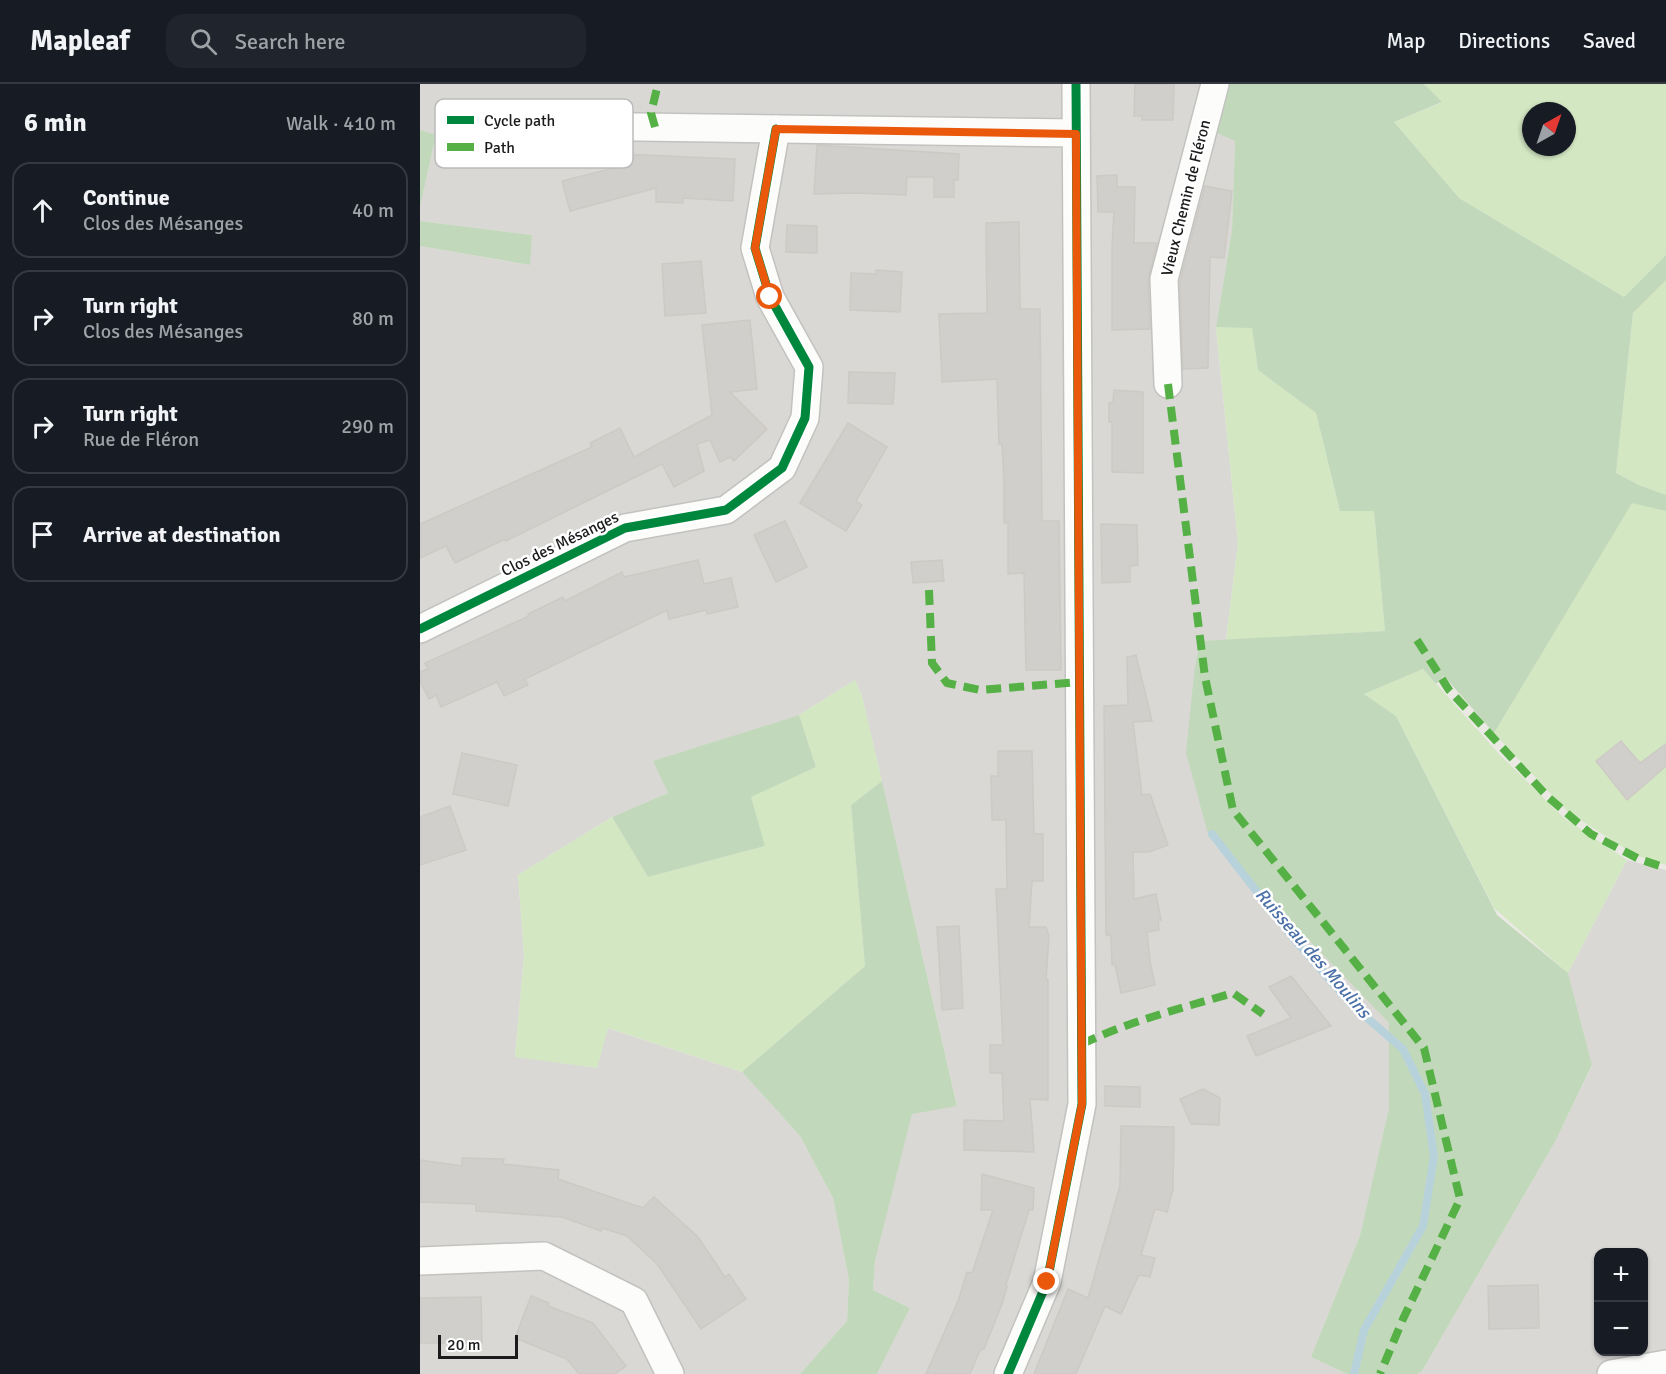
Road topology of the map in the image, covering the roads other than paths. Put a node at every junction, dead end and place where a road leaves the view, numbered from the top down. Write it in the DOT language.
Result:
graph roads {
  1 [pos="1076,84"];
  2 [pos="1215,84"];
  3 [pos="633,127"];
  4 [pos="776,129"];
  5 [pos="1076,134"];
  6 [pos="1168,384"];
  7 [pos="420,629"];
  8 [pos="420,1262"];
  9 [pos="1666,1364"];
  10 [pos="670,1374"];
  11 [pos="1008,1374"];
  12 [pos="1611,1374"];
  1 -- 5 [label="street"];
  2 -- 6 [label="street, Vieux Chemin de Fléron"];
  3 -- 4 [label="street"];
  4 -- 5 [label="street"];
  4 -- 7 [label="street, Clos des Mésanges"];
  5 -- 11 [label="street"];
  8 -- 10 [label="street"];
  9 -- 12 [label="street"];
}
